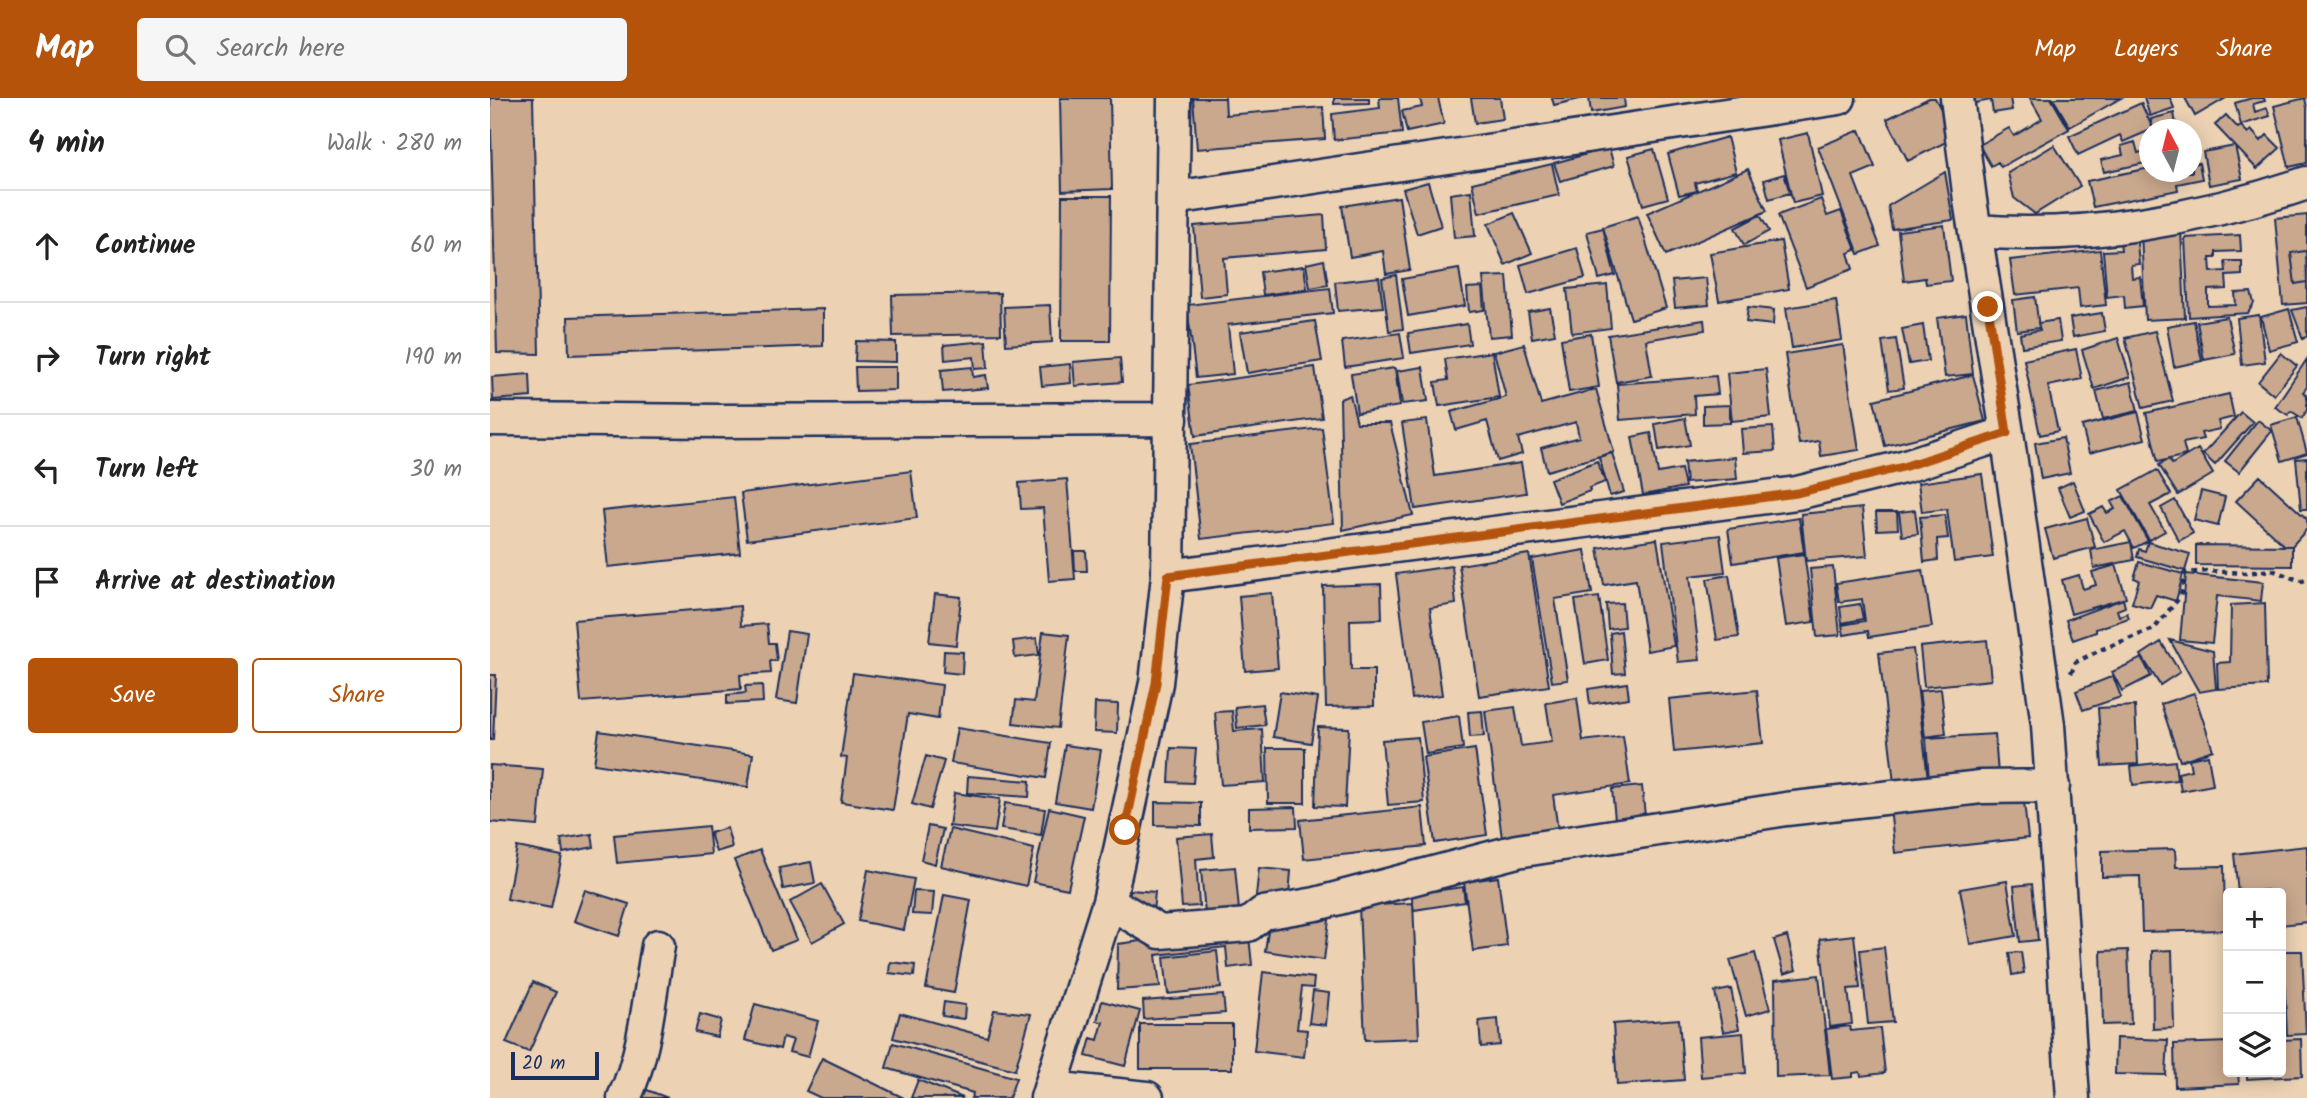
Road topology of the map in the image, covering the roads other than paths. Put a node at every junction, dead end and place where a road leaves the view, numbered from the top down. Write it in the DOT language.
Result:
graph roads {
  1 [pos="1174,98"];
  2 [pos="1839,98"];
  3 [pos="1957,98"];
  4 [pos="2307,183"];
  5 [pos="1174,198"];
  6 [pos="1976,231"];
  7 [pos="490,419"];
  8 [pos="1171,419"];
  9 [pos="2007,433"];
  10 [pos="1168,576"];
  11 [pos="2053,786"];
  12 [pos="1109,902"];
  13 [pos="658,946"];
  14 [pos="1049,1093"];
  15 [pos="624,1098"];
  16 [pos="1147,1098"];
  17 [pos="2073,1098"];
  1 -- 5 [label="street"];
  2 -- 5 [label="street"];
  3 -- 6 [label="street"];
  4 -- 6 [label="street"];
  5 -- 8 [label="street"];
  6 -- 9 [label="street"];
  7 -- 8 [label="street"];
  8 -- 10 [label="street"];
  9 -- 10 [label="street"];
  9 -- 11 [label="street"];
  10 -- 12 [label="street"];
  11 -- 12 [label="street"];
  11 -- 17 [label="street"];
  12 -- 14 [label="street"];
  13 -- 15 [label="street"];
  14 -- 16 [label="street"];
}
